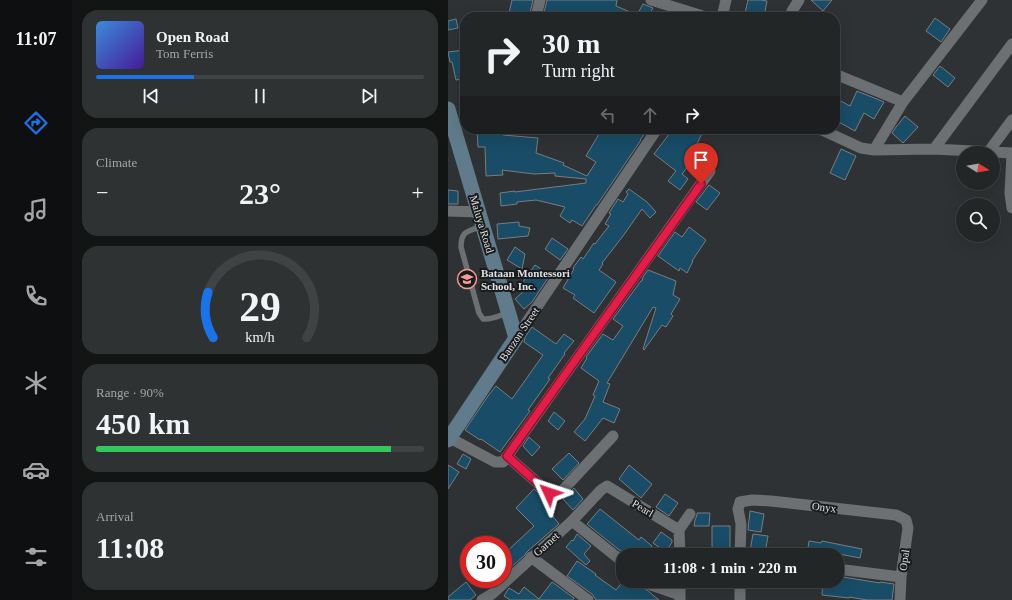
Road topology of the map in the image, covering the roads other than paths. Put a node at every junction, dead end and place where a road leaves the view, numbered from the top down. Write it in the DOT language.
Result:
graph roads {
  1 [pos="540,0"];
  2 [pos="651,0"];
  3 [pos="726,0"];
  4 [pos="799,0"];
  5 [pos="982,0"];
  6 [pos="537,12"];
  7 [pos="690,12"];
  8 [pos="723,12"];
  9 [pos="792,12"];
  10 [pos="1012,44"];
  11 [pos="840,76"];
  12 [pos="903,102"];
  13 [pos="448,109"];
  14 [pos="1012,120"];
  15 [pos="654,134"];
  16 [pos="831,134"];
  17 [pos="993,146"];
  18 [pos="934,149"];
  19 [pos="874,150"];
  20 [pos="956,150"];
  21 [pos="1000,153"];
  22 [pos="1012,154"];
  23 [pos="710,171"];
  24 [pos="1012,208"];
  25 [pos="448,211"];
  26 [pos="481,219"];
  27 [pos="508,313"];
  28 [pos="516,338"];
  29 [pos="613,436"];
  30 [pos="449,439"];
  31 [pos="507,456"];
  32 [pos="607,486"];
  33 [pos="690,514"];
  34 [pos="906,520"];
  35 [pos="572,521"];
  36 [pos="679,530"];
  37 [pos="680,548"];
  38 [pos="740,548"];
  39 [pos="616,556"];
  40 [pos="531,557"];
  41 [pos="844,571"];
  42 [pos="902,577"];
  43 [pos="658,588"];
  44 [pos="740,588"];
  45 [pos="491,598"];
  46 [pos="680,598"];
  47 [pos="588,600"];
  48 [pos="740,600"];
  49 [pos="900,600"];
  1 -- 6 [label="street"];
  2 -- 7 [label="street"];
  3 -- 8 [label="street"];
  4 -- 9 [label="street"];
  5 -- 12 [label="street"];
  10 -- 18 [label="street"];
  11 -- 12 [label="street"];
  12 -- 19 [label="street"];
  13 -- 26 [label="street, Maluya Road"];
  14 -- 17 [label="street"];
  15 -- 28 [label="street, Banzon Street"];
  16 -- 19 [label="street"];
  18 -- 19 [label="street"];
  18 -- 20 [label="street"];
  21 -- 22 [label="street"];
  22 -- 24 [label="street"];
  23 -- 31 [label="street"];
  25 -- 26 [label="street"];
  26 -- 27 [label="street, Maluya Road"];
  26 -- 27 [label="lane"];
  27 -- 28 [label="street, Maluya Road"];
  28 -- 30 [label="street, Banzon Street"];
  29 -- 31 [label="street"];
  30 -- 31 [label="street"];
  32 -- 35 [label="street, Garnet"];
  32 -- 36 [label="street, Pearl"];
  33 -- 36 [label="street"];
  34 -- 38 [label="street, Onyx"];
  34 -- 42 [label="street, Opal"];
  35 -- 39 [label="street"];
  35 -- 40 [label="street, Garnet"];
  36 -- 37 [label="street"];
  40 -- 45 [label="street, Garnet"];
  40 -- 47 [label="street"];
  41 -- 42 [label="street"];
  42 -- 49 [label="street, Opal"];
  43 -- 46 [label="street"];
  44 -- 48 [label="street"];
}
